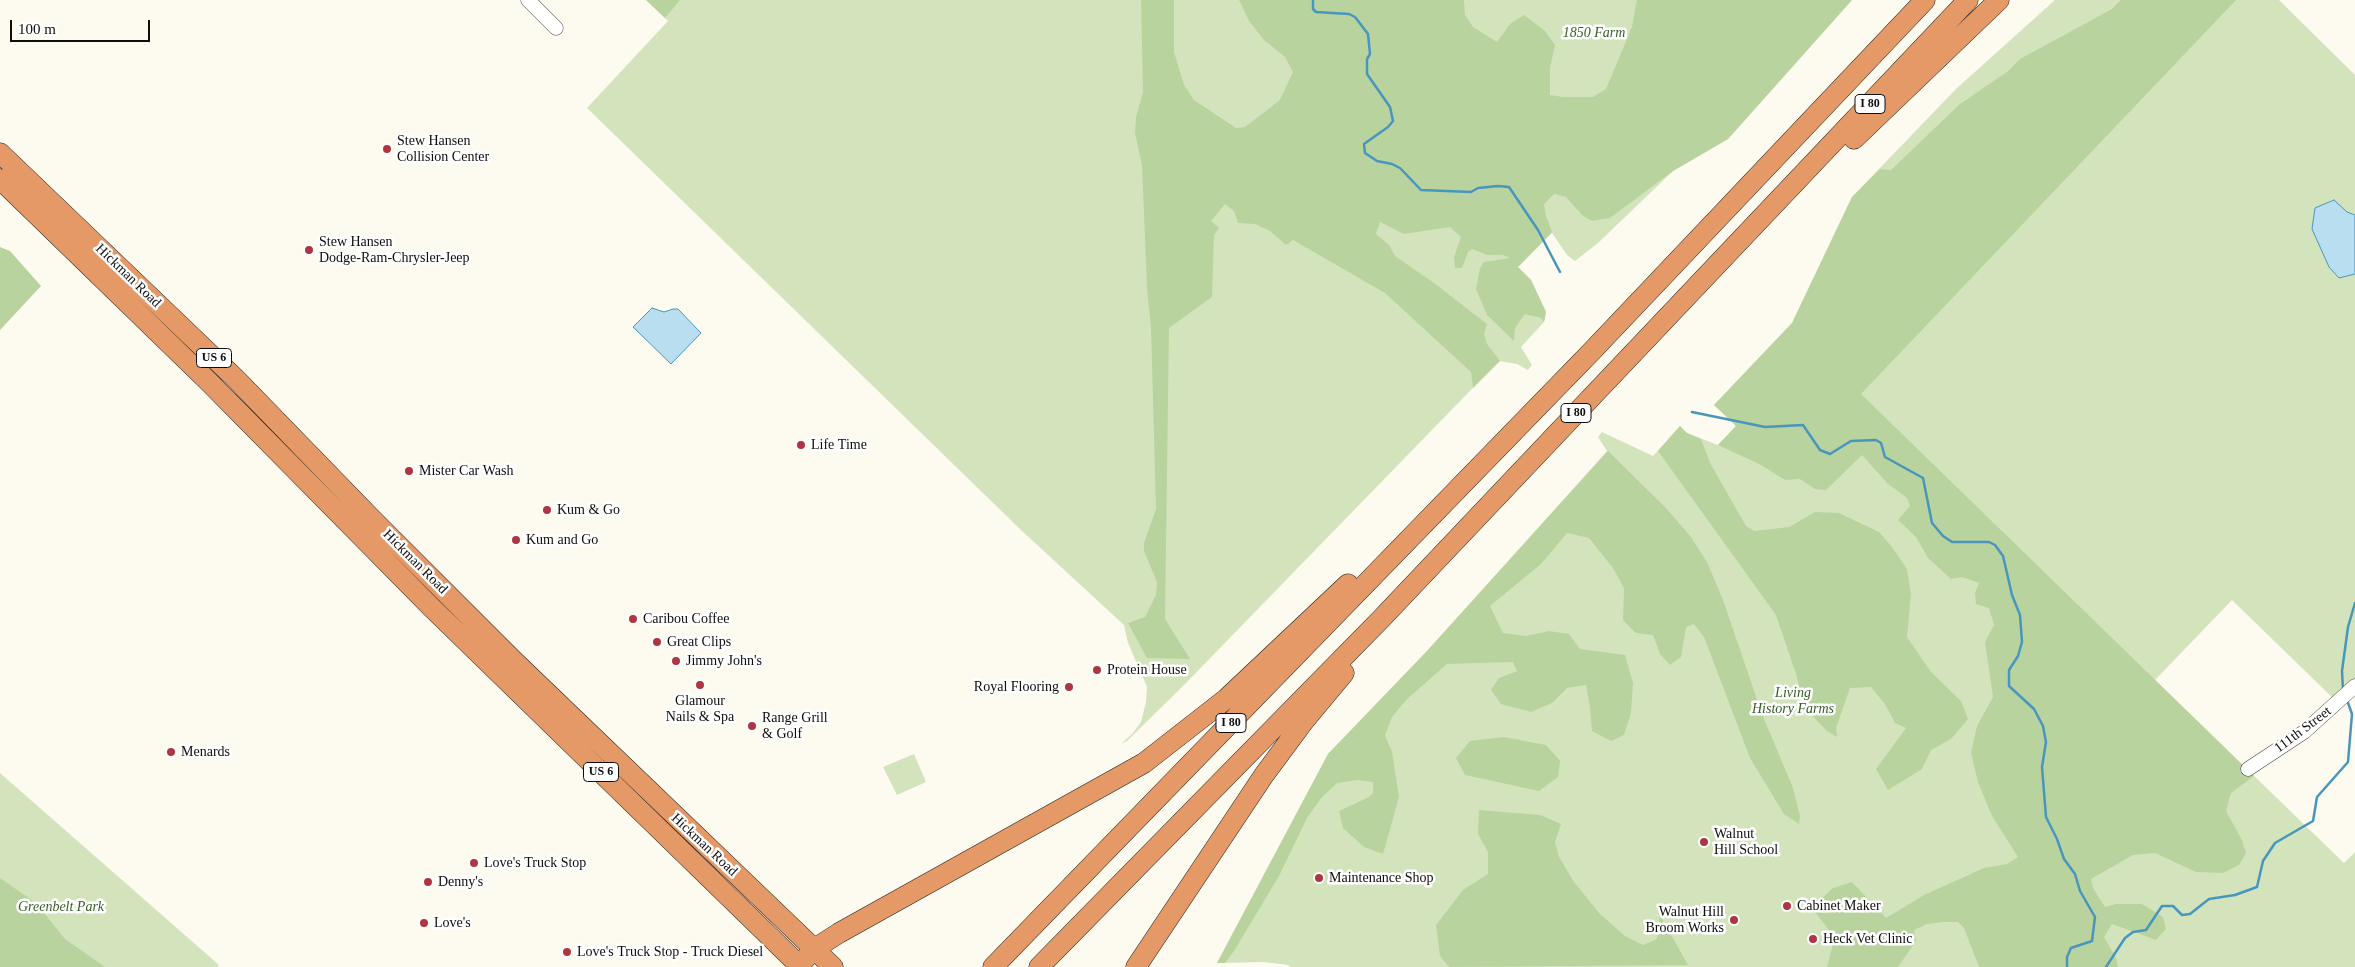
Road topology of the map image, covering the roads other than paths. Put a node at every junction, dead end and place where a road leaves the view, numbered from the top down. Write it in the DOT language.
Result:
graph roads {
  1 [pos="528,0"];
  2 [pos="1915,0"];
  3 [pos="1925,0"];
  4 [pos="1968,0"];
  5 [pos="1999,0"];
  6 [pos="556,28"];
  7 [pos="1851,78"];
  8 [pos="0,153"];
  9 [pos="0,179"];
  10 [pos="1771,207"];
  11 [pos="171,345"];
  12 [pos="282,426"];
  13 [pos="268,443"];
  14 [pos="1468,479"];
  15 [pos="371,518"];
  16 [pos="1381,618"];
  17 [pos="2355,686"];
  18 [pos="2248,770"];
  19 [pos="814,949"];
  20 [pos="800,966"];
  21 [pos="833,967"];
  22 [pos="993,967"];
  23 [pos="1039,967"];
  24 [pos="1136,967"];
  1 -- 6 [label="street"];
  2 -- 7 [label="highway"];
  3 -- 7 [label="highway, I 80"];
  4 -- 10 [label="highway, I 80"];
  5 -- 10 [label="highway"];
  7 -- 14 [label="highway, I 80"];
  8 -- 12 [label="highway, Hickman Road / US 6"];
  9 -- 11 [label="highway, Hickman Road / US 6"];
  10 -- 16 [label="highway, I 80"];
  11 -- 12 [label="highway"];
  11 -- 13 [label="highway, Hickman Road / US 6"];
  12 -- 15 [label="highway, Hickman Road / US 6"];
  13 -- 15 [label="highway"];
  13 -- 20 [label="highway, Hickman Road / US 6"];
  14 -- 19 [label="highway"];
  14 -- 22 [label="highway, I 80"];
  15 -- 19 [label="highway, Hickman Road / US 6"];
  16 -- 23 [label="highway, I 80"];
  16 -- 24 [label="highway"];
  17 -- 18 [label="street, 111th Street"];
  19 -- 20 [label="highway"];
  19 -- 21 [label="highway, Hickman Road / US 6"];
}
